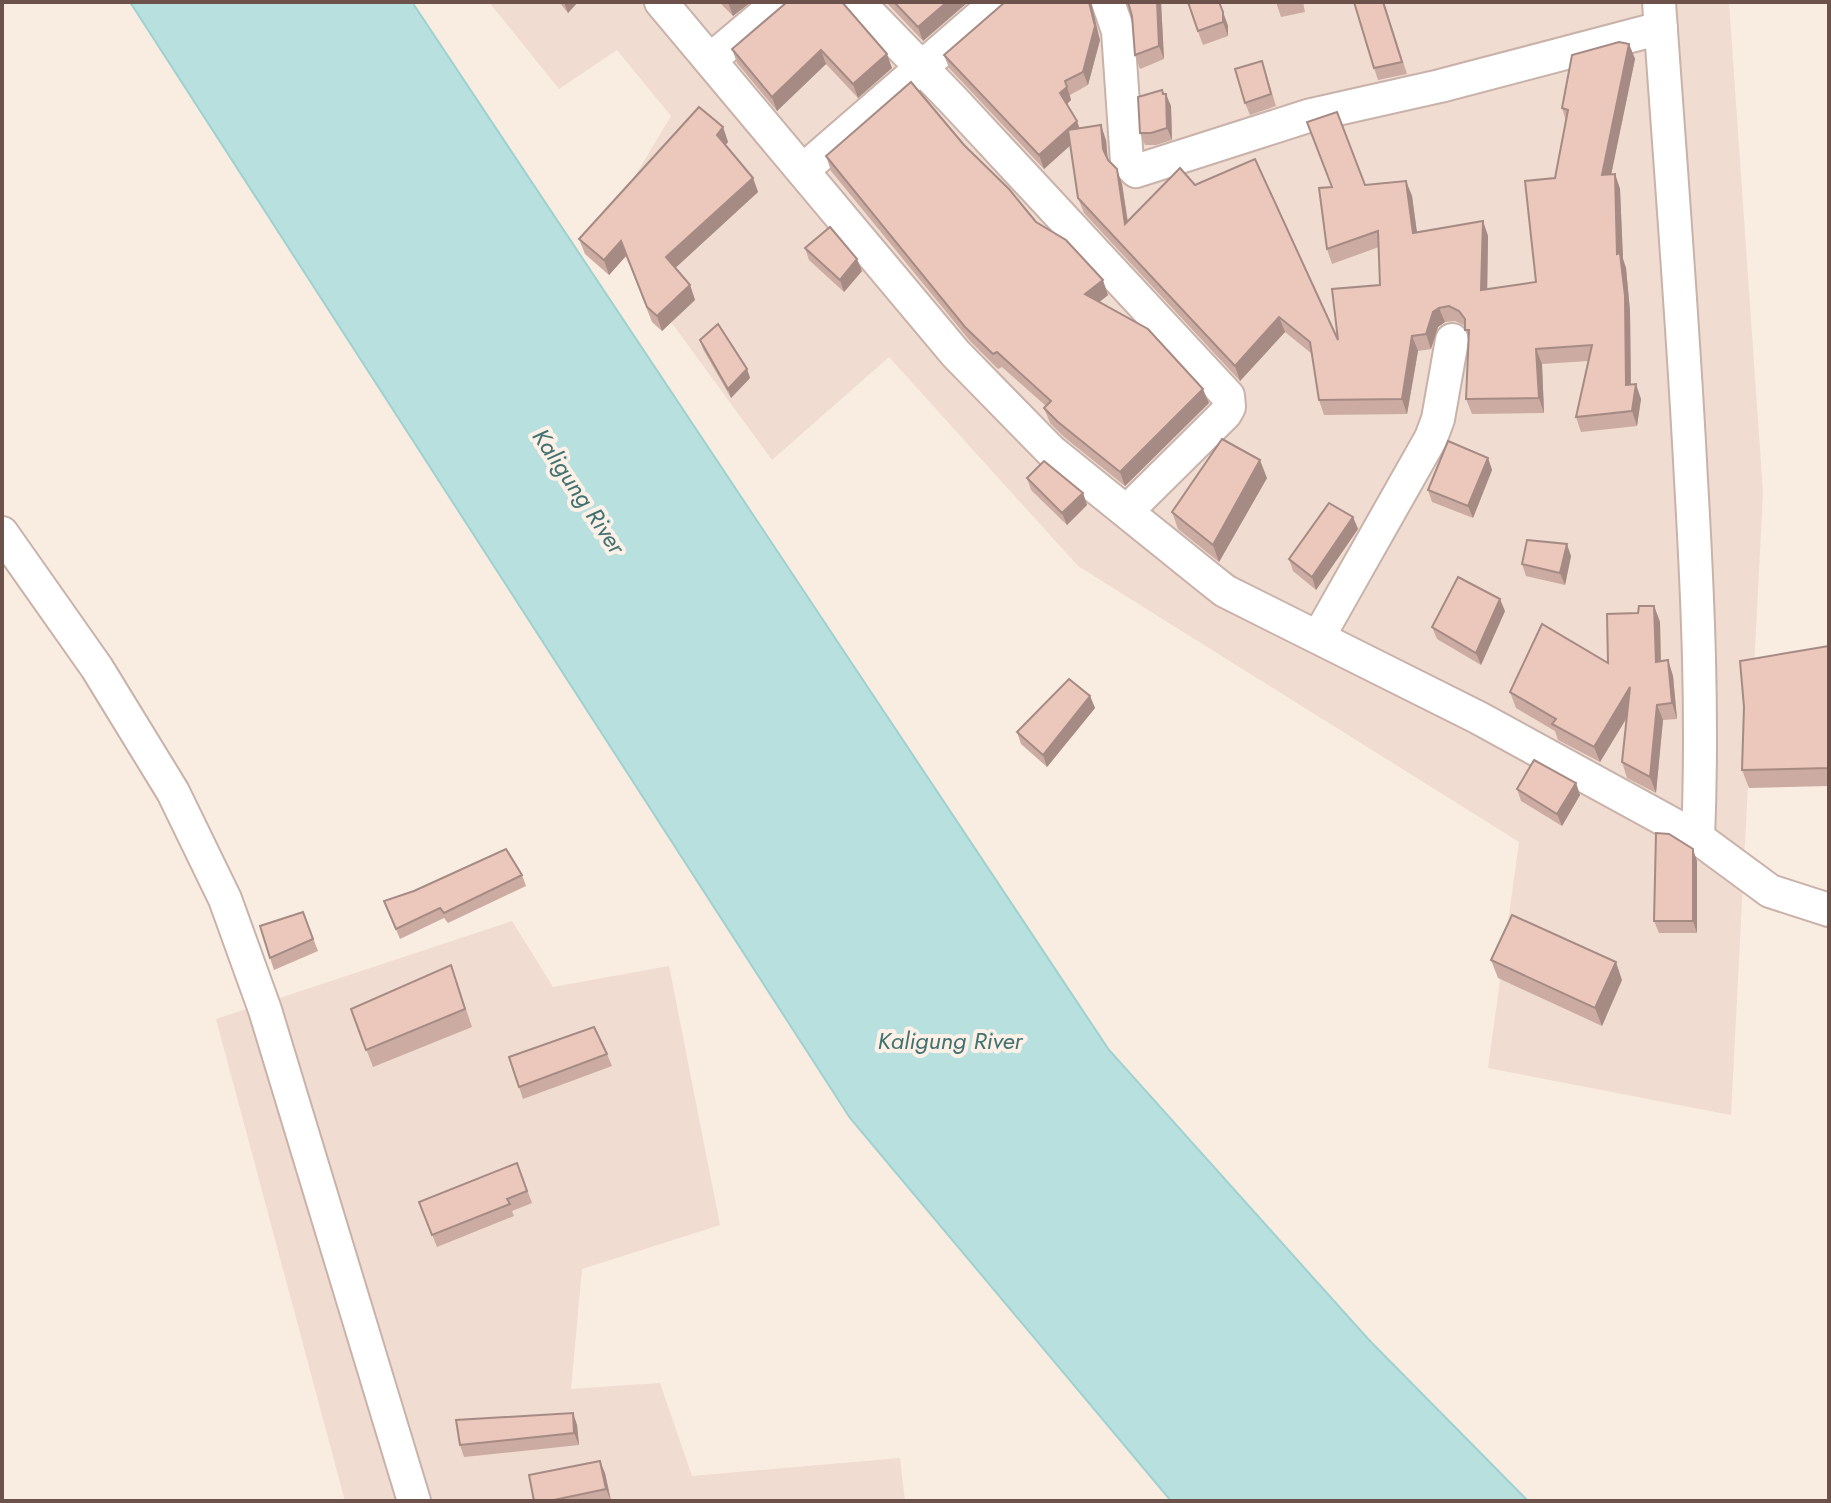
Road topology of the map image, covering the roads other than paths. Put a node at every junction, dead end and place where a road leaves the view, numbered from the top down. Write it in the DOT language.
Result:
graph roads {
  1 [pos="661,2"];
  2 [pos="779,2"];
  3 [pos="858,2"];
  4 [pos="997,2"];
  5 [pos="1108,2"];
  6 [pos="1660,15"];
  7 [pos="710,60"];
  8 [pos="920,67"];
  9 [pos="803,170"];
  10 [pos="1452,340"];
  11 [pos="1127,511"];
  12 [pos="2,533"];
  13 [pos="1319,636"];
  14 [pos="1705,844"];
  15 [pos="1829,910"];
  16 [pos="414,1501"];
  1 -- 7 [label="street"];
  2 -- 7 [label="street"];
  3 -- 8 [label="street"];
  4 -- 8 [label="street"];
  5 -- 6 [label="street"];
  6 -- 14 [label="street"];
  7 -- 9 [label="street"];
  8 -- 9 [label="street"];
  8 -- 11 [label="street"];
  9 -- 11 [label="street"];
  10 -- 13 [label="street"];
  11 -- 13 [label="street"];
  12 -- 16 [label="street"];
  13 -- 14 [label="street"];
  14 -- 15 [label="street"];
}
